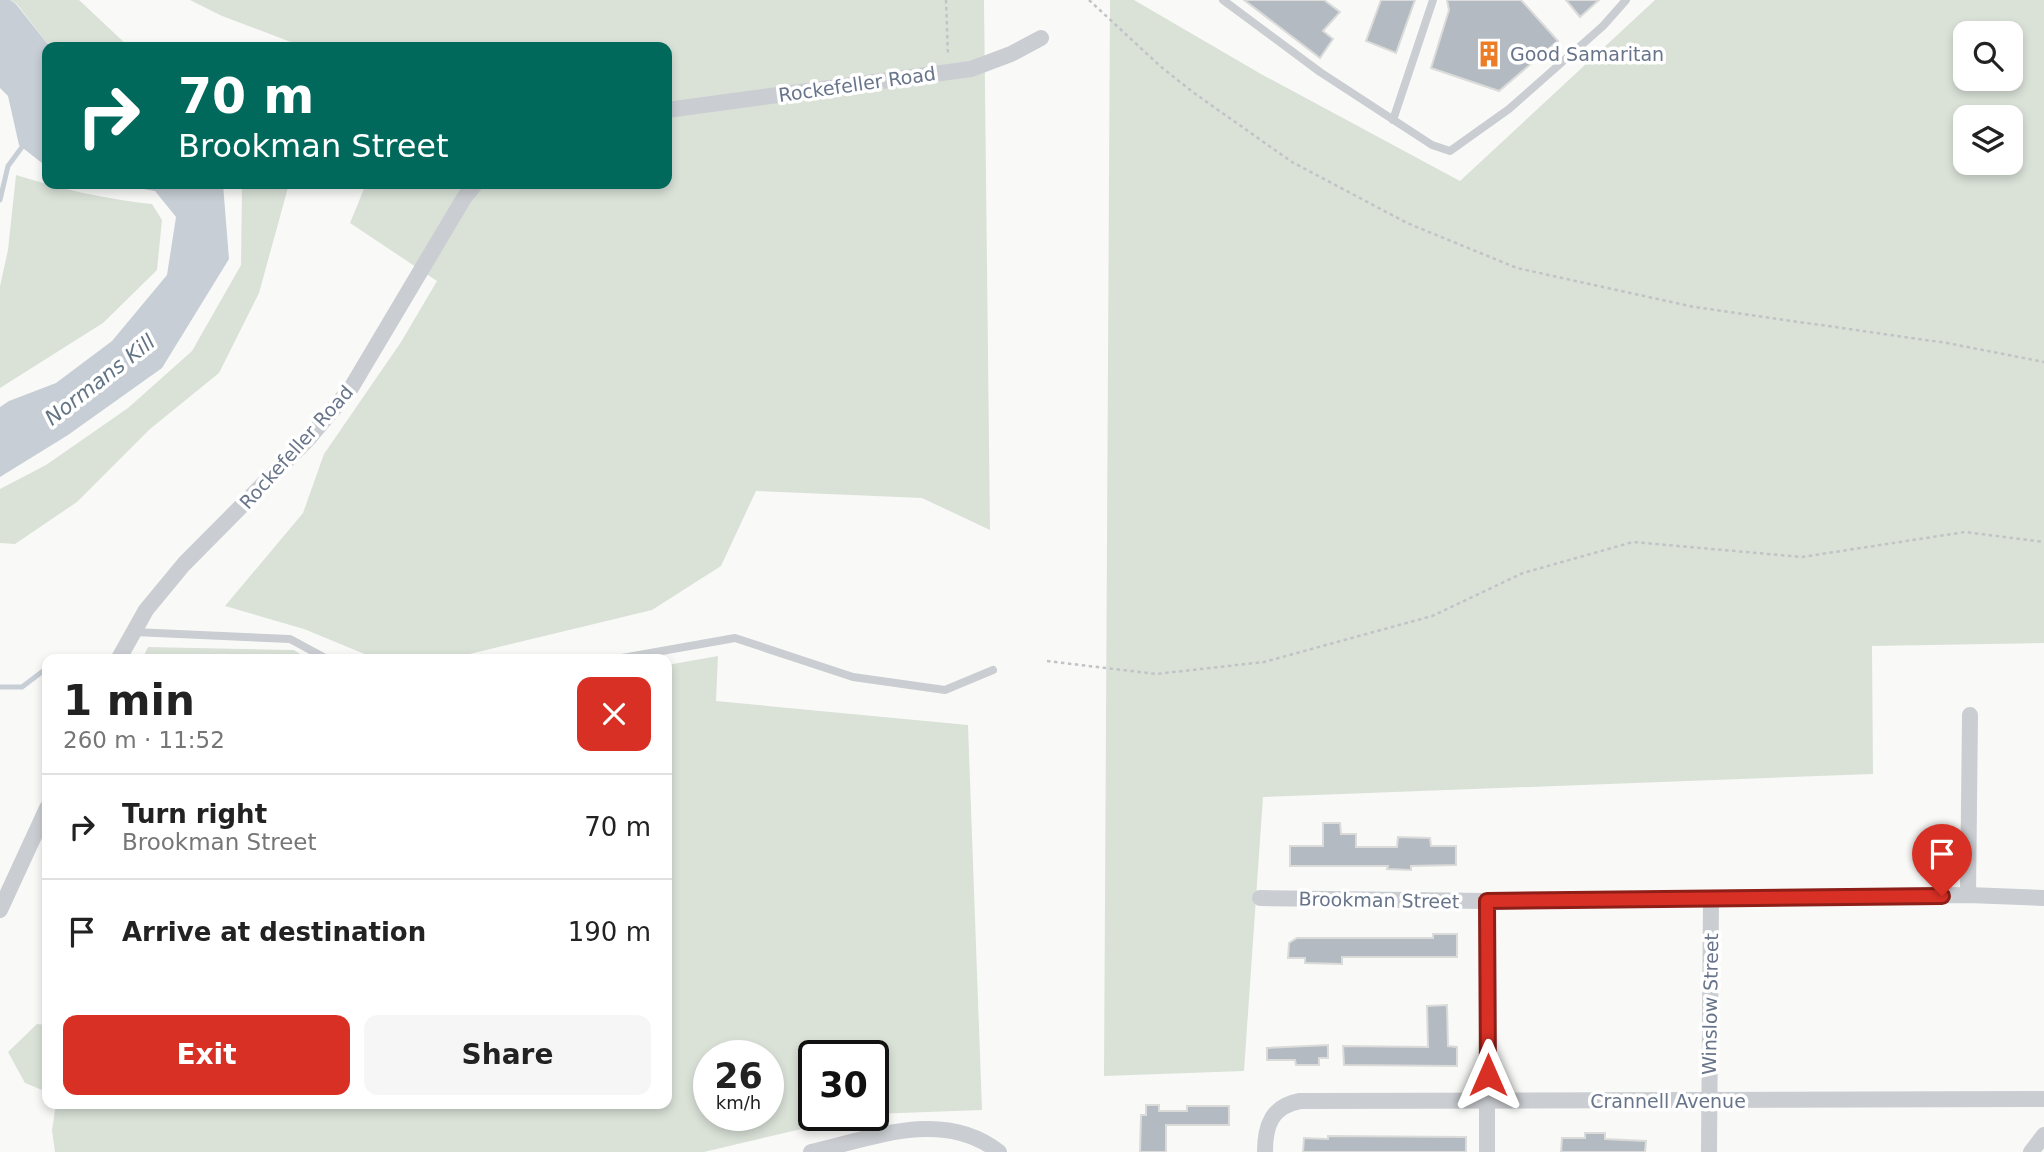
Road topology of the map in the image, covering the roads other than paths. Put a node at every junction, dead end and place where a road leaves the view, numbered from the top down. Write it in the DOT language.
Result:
graph roads {
  1 [pos="1223,0"];
  2 [pos="1433,0"];
  3 [pos="1626,0"];
  4 [pos="1041,38"];
  5 [pos="672,109"];
  6 [pos="1393,120"];
  7 [pos="471,189"];
  8 [pos="134,632"];
  9 [pos="121,654"];
  10 [pos="318,654"];
  11 [pos="645,654"];
  12 [pos="993,670"];
  13 [pos="1970,715"];
  14 [pos="42,818"];
  15 [pos="1968,895"];
  16 [pos="1260,898"];
  17 [pos="1711,898"];
  18 [pos="2044,898"];
  19 [pos="1487,901"];
  20 [pos="0,910"];
  21 [pos="2044,1099"];
  22 [pos="1488,1100"];
  23 [pos="1709,1101"];
  24 [pos="2044,1135"];
  25 [pos="811,1152"];
  26 [pos="999,1152"];
  27 [pos="1265,1152"];
  28 [pos="1487,1152"];
  29 [pos="1709,1152"];
  30 [pos="2031,1152"];
  1 -- 6 [label="lane"];
  2 -- 6 [label="lane"];
  3 -- 6 [label="lane"];
  4 -- 5 [label="street, Rockefeller Road"];
  7 -- 8 [label="street, Rockefeller Road"];
  8 -- 9 [label="street, Rockefeller Road"];
  8 -- 10 [label="lane"];
  11 -- 12 [label="lane"];
  13 -- 15 [label="street"];
  14 -- 20 [label="street"];
  15 -- 17 [label="street, Brookman Street"];
  15 -- 18 [label="street, Brookman Street"];
  16 -- 19 [label="street, Brookman Street"];
  17 -- 19 [label="street, Brookman Street"];
  17 -- 23 [label="street, Winslow Street"];
  19 -- 22 [label="street"];
  21 -- 23 [label="street, Crannell Avenue"];
  22 -- 23 [label="street, Crannell Avenue"];
  22 -- 27 [label="street, Crannell Avenue"];
  22 -- 28 [label="street"];
  23 -- 29 [label="street, Winslow Street"];
  24 -- 30 [label="street"];
  25 -- 26 [label="street"];
}
